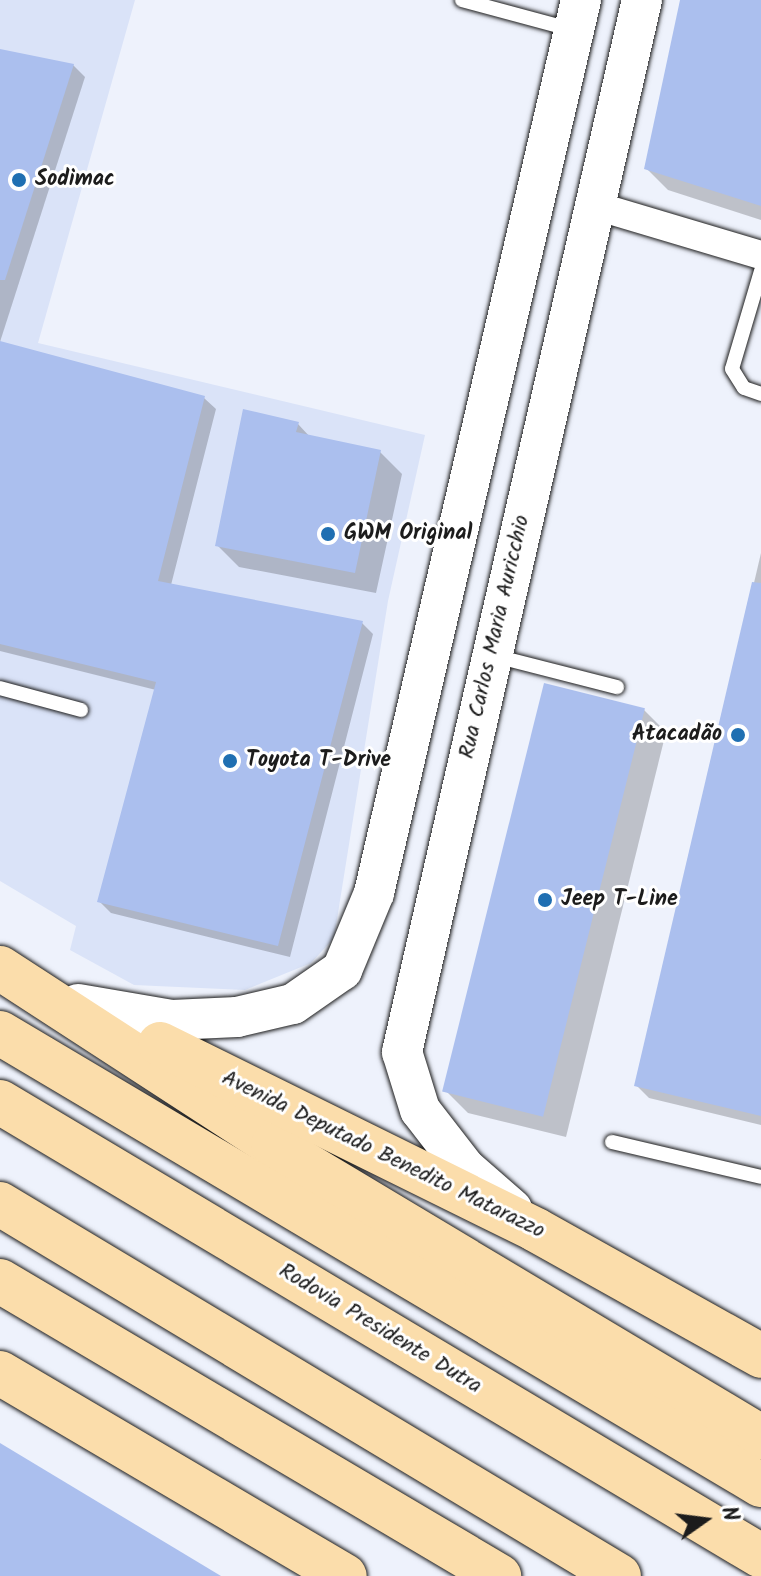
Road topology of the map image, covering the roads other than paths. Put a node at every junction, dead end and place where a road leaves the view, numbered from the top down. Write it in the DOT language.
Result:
graph roads {
  1 [pos="462,0"];
  2 [pos="642,0"];
  3 [pos="577,15"];
  4 [pos="545,151"];
  5 [pos="593,205"];
  6 [pos="761,255"];
  7 [pos="761,271"];
  8 [pos="761,394"];
  9 [pos="491,655"];
  10 [pos="617,687"];
  11 [pos="0,688"];
  12 [pos="81,710"];
  13 [pos="0,962"];
  14 [pos="0,968"];
  15 [pos="78,1004"];
  16 [pos="0,1033"];
  17 [pos="0,1102"];
  18 [pos="612,1142"];
  19 [pos="761,1177"];
  20 [pos="0,1204"];
  21 [pos="536,1230"];
  22 [pos="0,1281"];
  23 [pos="761,1356"];
  24 [pos="0,1373"];
  25 [pos="761,1437"];
  26 [pos="761,1485"];
  27 [pos="761,1556"];
  28 [pos="345,1576"];
  29 [pos="499,1576"];
  30 [pos="619,1576"];
  1 -- 3 [label="lane"];
  2 -- 5 [label="main road, Rua Carlos Maria Auricchio"];
  3 -- 4 [label="main road"];
  4 -- 5 [label="main road"];
  4 -- 15 [label="main road"];
  5 -- 6 [label="street"];
  5 -- 9 [label="main road, Rua Carlos Maria Auricchio"];
  7 -- 8 [label="lane"];
  9 -- 10 [label="lane"];
  9 -- 21 [label="main road, Rua Carlos Maria Auricchio"];
  11 -- 12 [label="lane"];
  13 -- 15 [label="main road, Avenida Deputado Benedito Matarazzo"];
  14 -- 25 [label="main road"];
  15 -- 21 [label="main road, Avenida Deputado Benedito Matarazzo"];
  16 -- 26 [label="main road"];
  17 -- 27 [label="main road, Rodovia Presidente Dutra"];
  18 -- 19 [label="lane"];
  20 -- 30 [label="main road"];
  21 -- 23 [label="main road, Avenida Deputado Benedito Matarazzo"];
  22 -- 29 [label="main road"];
  24 -- 28 [label="main road"];
}
